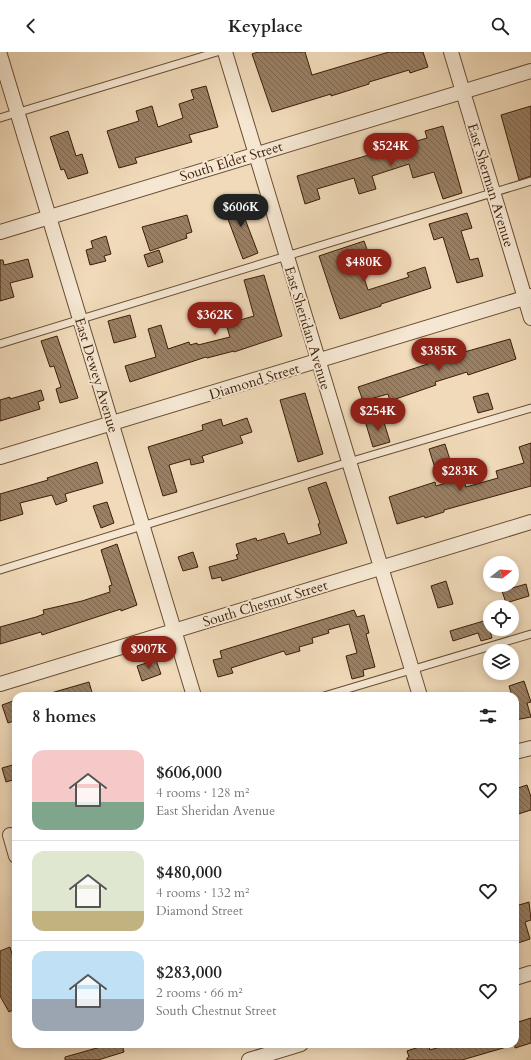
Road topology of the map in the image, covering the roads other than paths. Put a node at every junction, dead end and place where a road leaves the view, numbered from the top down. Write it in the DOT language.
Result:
graph roads {
  1 [pos="217,52"];
  2 [pos="225,52"];
  3 [pos="451,52"];
  4 [pos="0,55"];
  5 [pos="531,71"];
  6 [pos="463,92"];
  7 [pos="18,113"];
  8 [pos="0,118"];
  9 [pos="256,154"];
  10 [pos="531,181"];
  11 [pos="493,192"];
  12 [pos="49,217"];
  13 [pos="0,232"];
  14 [pos="287,257"];
  15 [pos="528,297"];
  16 [pos="531,318"];
  17 [pos="80,320"];
  18 [pos="0,344"];
  19 [pos="318,361"];
  20 [pos="531,408"];
  21 [pos="112,424"];
  22 [pos="0,457"];
  23 [pos="349,462"];
  24 [pos="531,522"];
  25 [pos="142,526"];
  26 [pos="381,567"];
  27 [pos="0,570"];
  28 [pos="174,630"];
  29 [pos="531,634"];
  30 [pos="412,669"];
  31 [pos="0,684"];
  32 [pos="193,692"];
  33 [pos="337,692"];
  34 [pos="419,692"];
  35 [pos="531,748"];
  36 [pos="519,751"];
  37 [pos="10,835"];
  38 [pos="12,842"];
  39 [pos="531,973"];
  40 [pos="519,977"];
  41 [pos="287,1048"];
  42 [pos="249,1060"];
  1 -- 7 [label="lane"];
  2 -- 9 [label="street, East Sheridan Avenue"];
  3 -- 6 [label="street, East Sherman Avenue"];
  4 -- 7 [label="street, East Dewey Avenue"];
  5 -- 6 [label="street, South Elder Street"];
  6 -- 9 [label="street, South Elder Street"];
  6 -- 11 [label="street, East Sherman Avenue"];
  7 -- 8 [label="lane"];
  7 -- 12 [label="street, East Dewey Avenue"];
  9 -- 12 [label="street, South Elder Street"];
  9 -- 14 [label="street, East Sheridan Avenue"];
  10 -- 11 [label="lane"];
  11 -- 14 [label="lane"];
  11 -- 15 [label="street, East Sherman Avenue"];
  12 -- 13 [label="street, South Elder Street"];
  12 -- 17 [label="street, East Dewey Avenue"];
  14 -- 17 [label="lane"];
  14 -- 19 [label="street, East Sheridan Avenue"];
  15 -- 16 [label="street, East Sherman Avenue"];
  15 -- 19 [label="street, Diamond Street"];
  17 -- 18 [label="lane"];
  17 -- 21 [label="street, East Dewey Avenue"];
  19 -- 21 [label="street, Diamond Street"];
  19 -- 23 [label="street, East Sheridan Avenue"];
  20 -- 23 [label="lane"];
  21 -- 22 [label="street, Diamond Street"];
  21 -- 25 [label="street, East Dewey Avenue"];
  23 -- 25 [label="lane"];
  23 -- 26 [label="street, East Sheridan Avenue"];
  24 -- 26 [label="street, South Chestnut Street"];
  25 -- 27 [label="lane"];
  25 -- 28 [label="street, East Dewey Avenue"];
  26 -- 28 [label="street, South Chestnut Street"];
  26 -- 30 [label="street, East Sheridan Avenue"];
  28 -- 31 [label="street, South Chestnut Street"];
  28 -- 32 [label="street, East Dewey Avenue"];
  29 -- 30 [label="lane"];
  30 -- 33 [label="lane"];
  30 -- 34 [label="street, East Sheridan Avenue"];
  35 -- 36 [label="street"];
  37 -- 38 [label="street"];
  39 -- 40 [label="street"];
  41 -- 42 [label="street"];
}
